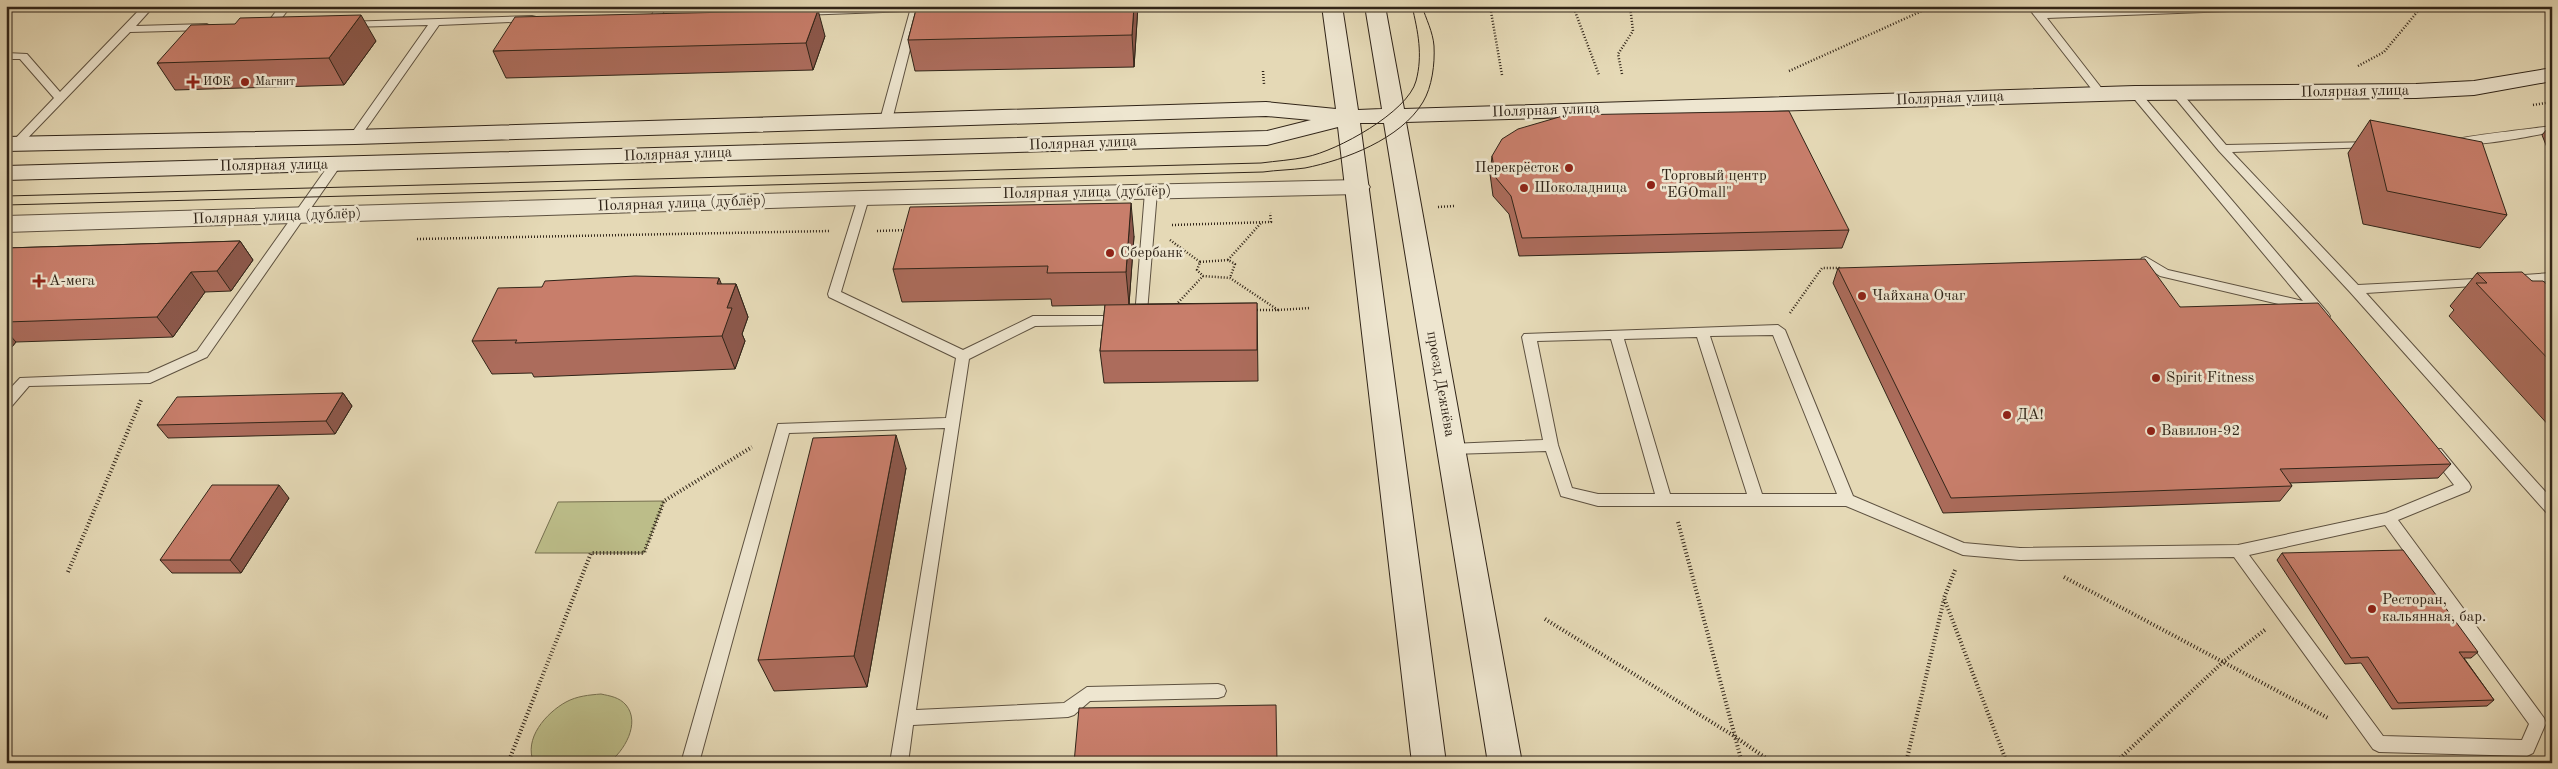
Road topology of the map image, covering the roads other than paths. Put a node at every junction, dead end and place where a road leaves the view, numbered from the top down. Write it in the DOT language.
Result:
graph roads {
  1 [pos="149,6"];
  2 [pos="286,6"];
  3 [pos="1332,6"];
  4 [pos="1375,6"];
  5 [pos="2282,6"];
  6 [pos="916,7"];
  7 [pos="2035,11"];
  8 [pos="786,12"];
  9 [pos="542,18"];
  10 [pos="436,21"];
  11 [pos="338,24"];
  12 [pos="289,25"];
  13 [pos="222,27"];
  14 [pos="128,29"];
  15 [pos="6,56"];
  16 [pos="2552,74"];
  17 [pos="2135,93"];
  18 [pos="2176,93"];
  19 [pos="2101,94"];
  20 [pos="61,99"];
  21 [pos="1394,116"];
  22 [pos="1348,117"];
  23 [pos="886,120"];
  24 [pos="2552,129"];
  25 [pos="355,137"];
  26 [pos="2439,141"];
  27 [pos="11,144"];
  28 [pos="2380,144"];
  29 [pos="2223,149"];
  30 [pos="335,165"];
  31 [pos="6,173"];
  32 [pos="1358,187"];
  33 [pos="1151,192"];
  34 [pos="863,198"];
  35 [pos="301,216"];
  36 [pos="6,224"];
  37 [pos="2146,261"];
  38 [pos="2552,277"];
  39 [pos="2526,279"];
  40 [pos="2355,288"];
  41 [pos="2539,291"];
  42 [pos="2317,308"];
  43 [pos="2335,331"];
  44 [pos="1702,332"];
  45 [pos="1616,334"];
  46 [pos="963,356"];
  47 [pos="6,403"];
  48 [pos="953,423"];
  49 [pos="2427,442"];
  50 [pos="1551,445"];
  51 [pos="1451,449"];
  52 [pos="1756,499"];
  53 [pos="1668,500"];
  54 [pos="1847,500"];
  55 [pos="2552,509"];
  56 [pos="2388,518"];
  57 [pos="2238,552"];
  58 [pos="1218,691"];
  59 [pos="906,718"];
  60 [pos="690,763"];
  61 [pos="899,763"];
  62 [pos="1429,763"];
  63 [pos="1505,763"];
  1 -- 14 [label="lane"];
  2 -- 12 [label="lane"];
  3 -- 22 [label="main road"];
  4 -- 21 [label="main road, проезд Дежнёва"];
  5 -- 7 [label="lane"];
  6 -- 8 [label="lane"];
  6 -- 23 [label="lane"];
  7 -- 19 [label="lane"];
  9 -- 10 [label="lane"];
  10 -- 11 [label="lane"];
  10 -- 25 [label="lane"];
  13 -- 14 [label="lane"];
  14 -- 20 [label="lane"];
  15 -- 20 [label="lane"];
  16 -- 18 [label="main road, Полярная улица"];
  17 -- 18 [label="main road, Полярная улица"];
  17 -- 19 [label="main road, Полярная улица"];
  17 -- 42 [label="lane"];
  18 -- 29 [label="lane"];
  19 -- 21 [label="main road, Полярная улица"];
  20 -- 27 [label="lane"];
  21 -- 22 [label="main road, Полярная улица"];
  21 -- 51 [label="main road, проезд Дежнёва"];
  22 -- 23 [label="main road, Полярная улица"];
  22 -- 30 [label="main road, Полярная улица"];
  22 -- 32 [label="main road"];
  23 -- 25 [label="main road, Полярная улица"];
  24 -- 26 [label="lane"];
  25 -- 27 [label="main road, Полярная улица"];
  28 -- 29 [label="lane"];
  29 -- 40 [label="lane"];
  30 -- 31 [label="main road, Полярная улица"];
  30 -- 35 [label="lane"];
  32 -- 33 [label="main road, Полярная улица (дублёр)"];
  32 -- 62 [label="main road"];
  33 -- 34 [label="main road, Полярная улица (дублёр)"];
  33 -- 46 [label="lane"];
  34 -- 35 [label="main road, Полярная улица (дублёр)"];
  34 -- 46 [label="lane"];
  35 -- 36 [label="main road, Полярная улица (дублёр)"];
  35 -- 47 [label="lane"];
  37 -- 42 [label="lane"];
  38 -- 39 [label="lane"];
  39 -- 40 [label="lane"];
  39 -- 41 [label="lane"];
  40 -- 55 [label="lane"];
  42 -- 43 [label="lane"];
  44 -- 45 [label="lane"];
  44 -- 52 [label="lane"];
  44 -- 54 [label="lane"];
  45 -- 50 [label="lane"];
  45 -- 53 [label="lane"];
  46 -- 48 [label="lane"];
  48 -- 59 [label="lane"];
  48 -- 60 [label="lane"];
  49 -- 56 [label="lane"];
  50 -- 51 [label="lane"];
  50 -- 53 [label="lane"];
  51 -- 63 [label="main road, проезд Дежнёва"];
  52 -- 53 [label="lane"];
  52 -- 54 [label="lane"];
  54 -- 57 [label="lane"];
  56 -- 57 [label="lane"];
  56 -- 57 [label="lane"];
  58 -- 59 [label="lane"];
  59 -- 61 [label="lane"];
}
